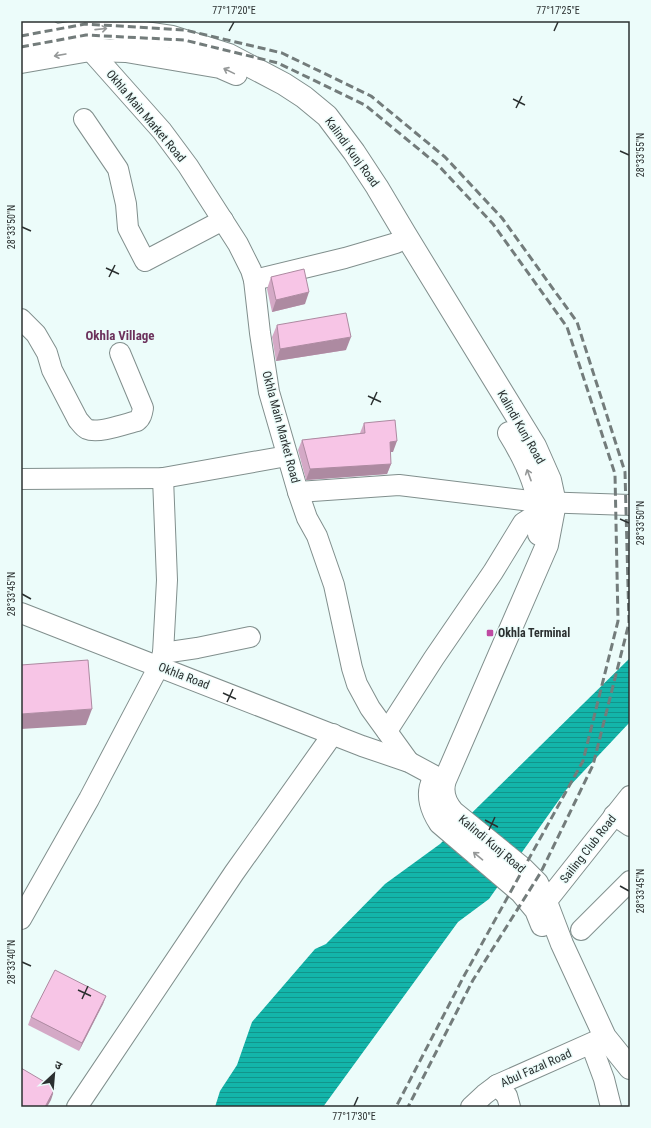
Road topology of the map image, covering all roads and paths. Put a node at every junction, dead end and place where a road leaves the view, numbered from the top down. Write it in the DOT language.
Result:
graph roads {
  1 [pos="21,22"];
  2 [pos="129,26"];
  3 [pos="57,35"];
  4 [pos="21,41"];
  5 [pos="90,50"];
  6 [pos="21,62"];
  7 [pos="84,119"];
  8 [pos="223,220"];
  9 [pos="396,243"];
  10 [pos="254,280"];
  11 [pos="21,319"];
  12 [pos="120,353"];
  13 [pos="287,456"];
  14 [pos="162,478"];
  15 [pos="21,479"];
  16 [pos="298,492"];
  17 [pos="630,505"];
  18 [pos="545,506"];
  19 [pos="21,613"];
  20 [pos="250,637"];
  21 [pos="161,659"];
  22 [pos="387,731"];
  23 [pos="333,734"];
  24 [pos="409,762"];
  25 [pos="435,776"];
  26 [pos="630,796"];
  27 [pos="447,818"];
  28 [pos="622,820"];
  29 [pos="515,874"];
  30 [pos="630,881"];
  31 [pos="546,902"];
  32 [pos="21,919"];
  33 [pos="581,930"];
  34 [pos="567,969"];
  35 [pos="598,1040"];
  36 [pos="630,1068"];
  37 [pos="630,1083"];
  38 [pos="497,1085"];
  39 [pos="77,1107"];
  40 [pos="471,1107"];
  41 [pos="510,1107"];
  42 [pos="611,1107"];
  1 -- 3 [label="street"];
  3 -- 2 [label="main road, Kalindi Kunj Road, one-way"];
  2 -- 18 [label="main road, Kalindi Kunj Road"];
  3 -- 4 [label="main road, Kalindi Kunj Road"];
  5 -- 6 [label="main road, Kalindi Kunj Road, one-way"];
  5 -- 8 [label="street, Okhla Main Market Road"];
  9 -- 5 [label="main road, Kalindi Kunj Road, one-way"];
  7 -- 8 [label="street"];
  8 -- 10 [label="street, Okhla Main Market Road"];
  9 -- 10 [label="street"];
  18 -- 9 [label="main road, Kalindi Kunj Road, one-way"];
  10 -- 13 [label="street, Okhla Main Market Road"];
  11 -- 12 [label="street"];
  13 -- 14 [label="street"];
  13 -- 16 [label="street, Okhla Main Market Road"];
  14 -- 15 [label="street"];
  14 -- 21 [label="street"];
  16 -- 18 [label="street"];
  16 -- 22 [label="street, Okhla Main Market Road"];
  17 -- 18 [label="street"];
  18 -- 22 [label="street"];
  18 -- 25 [label="main road, Kalindi Kunj Road"];
  18 -- 27 [label="main road, Kalindi Kunj Road"];
  19 -- 21 [label="street, Okhla Road"];
  20 -- 21 [label="street"];
  21 -- 23 [label="street, Okhla Road"];
  21 -- 32 [label="street"];
  22 -- 24 [label="street, Okhla Main Market Road"];
  23 -- 24 [label="street, Okhla Road"];
  23 -- 39 [label="street"];
  24 -- 25 [label="street, Okhla Road"];
  25 -- 27 [label="main road, Kalindi Kunj Road"];
  26 -- 28 [label="street, Sailing Club Road"];
  27 -- 29 [label="main road, Kalindi Kunj Road"];
  28 -- 31 [label="street, Sailing Club Road"];
  29 -- 31 [label="main road, Kalindi Kunj Road"];
  29 -- 34 [label="main road, Kalindi Kunj Road"];
  30 -- 33 [label="street"];
  31 -- 34 [label="main road, Kalindi Kunj Road"];
  34 -- 35 [label="main road, Kalindi Kunj Road"];
  35 -- 36 [label="main road"];
  35 -- 37 [label="main road"];
  35 -- 38 [label="street, Abul Fazal Road"];
  35 -- 42 [label="street"];
  38 -- 40 [label="street, Abul Fazal Road"];
  38 -- 41 [label="street"];
}
